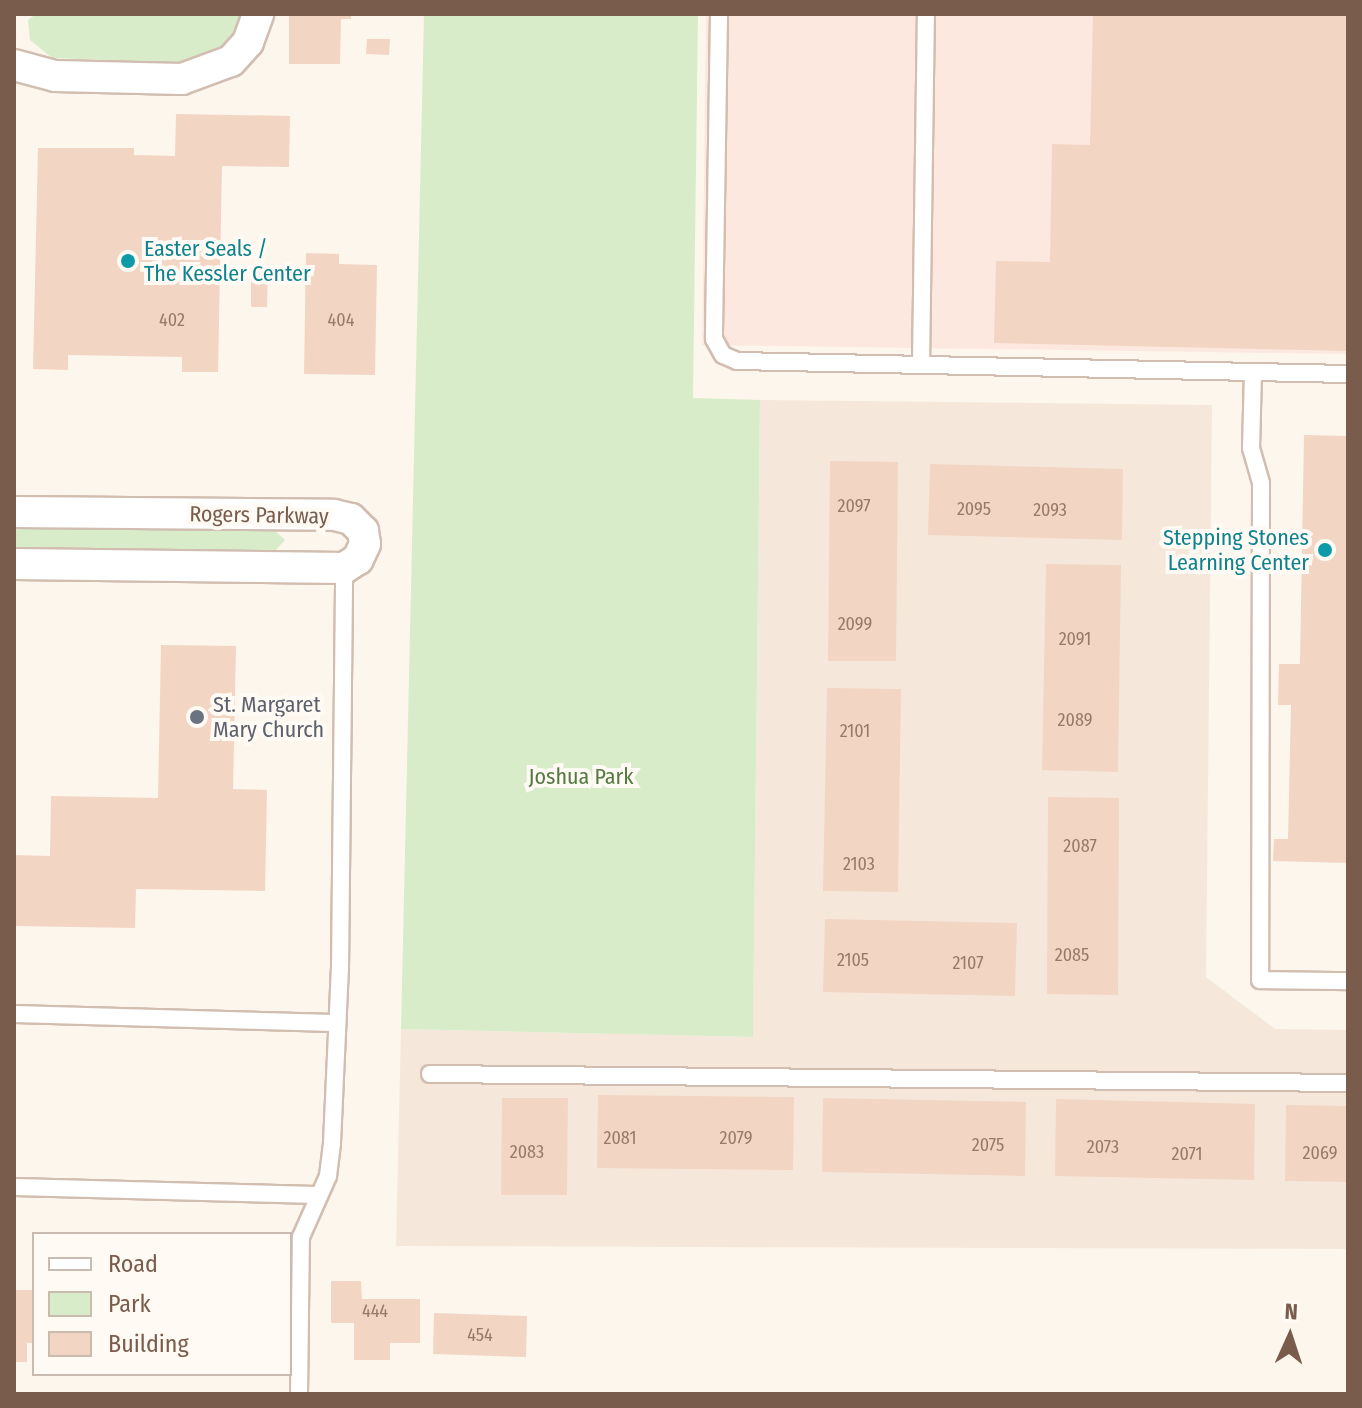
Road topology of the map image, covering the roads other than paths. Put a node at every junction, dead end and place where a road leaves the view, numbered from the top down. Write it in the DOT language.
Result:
graph roads {
  1 [pos="258,14"];
  2 [pos="719,14"];
  3 [pos="926,14"];
  4 [pos="14,65"];
  5 [pos="921,365"];
  6 [pos="1253,372"];
  7 [pos="1348,374"];
  8 [pos="14,512"];
  9 [pos="14,564"];
  10 [pos="344,568"];
  11 [pos="1348,981"];
  12 [pos="14,1014"];
  13 [pos="334,1023"];
  14 [pos="430,1074"];
  15 [pos="1348,1083"];
  16 [pos="14,1187"];
  17 [pos="318,1195"];
  18 [pos="299,1394"];
  1 -- 4 [label="street"];
  2 -- 5 [label="lane"];
  3 -- 5 [label="lane"];
  5 -- 6 [label="lane"];
  6 -- 7 [label="lane"];
  6 -- 11 [label="lane"];
  8 -- 10 [label="street, Rogers Parkway"];
  9 -- 10 [label="street"];
  10 -- 13 [label="lane"];
  12 -- 13 [label="lane"];
  13 -- 17 [label="lane"];
  14 -- 15 [label="lane"];
  16 -- 17 [label="lane"];
  17 -- 18 [label="lane"];
}
